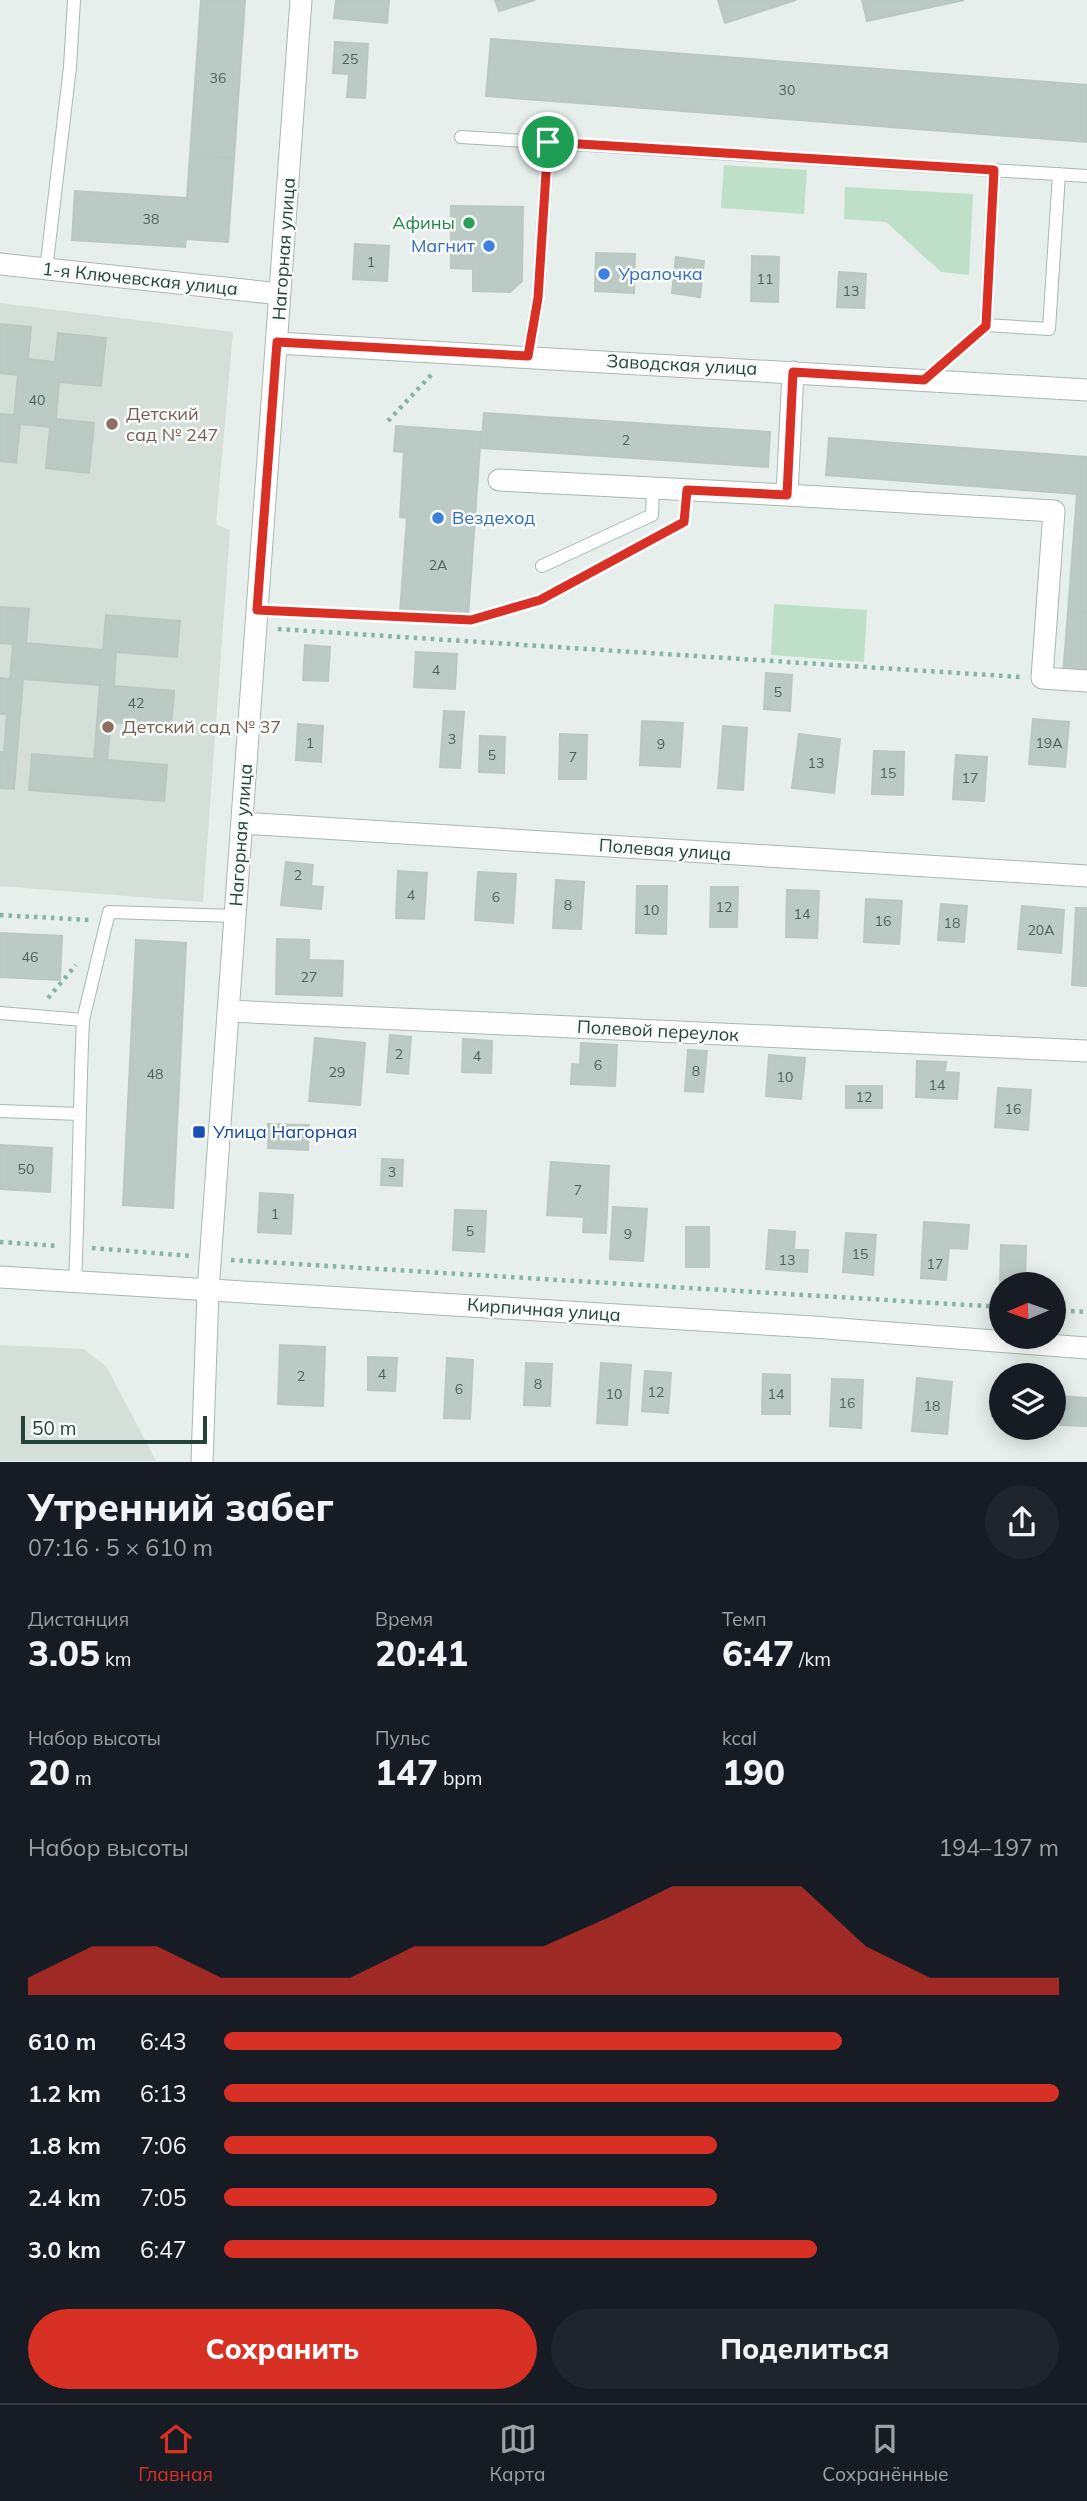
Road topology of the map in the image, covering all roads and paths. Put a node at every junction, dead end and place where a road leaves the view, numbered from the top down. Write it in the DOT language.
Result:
graph roads {
  1 [pos="74,0"];
  2 [pos="301,0"];
  3 [pos="461,137"];
  4 [pos="548,142"];
  5 [pos="994,170"];
  6 [pos="1059,174"];
  7 [pos="1087,176"];
  8 [pos="0,264"];
  9 [pos="46,270"];
  10 [pos="280,295"];
  11 [pos="986,326"];
  12 [pos="277,342"];
  13 [pos="452,352"];
  14 [pos="528,356"];
  15 [pos="793,372"];
  16 [pos="924,380"];
  17 [pos="1087,390"];
  18 [pos="388,421"];
  19 [pos="499,480"];
  20 [pos="653,488"];
  21 [pos="687,490"];
  22 [pos="787,495"];
  23 [pos="542,566"];
  24 [pos="257,619"];
  25 [pos="1042,678"];
  26 [pos="1087,681"];
  27 [pos="242,823"];
  28 [pos="1087,876"];
  29 [pos="0,915"];
  30 [pos="235,916"];
  31 [pos="107,921"];
  32 [pos="78,962"];
  33 [pos="228,1011"];
  34 [pos="0,1013"];
  35 [pos="33,1015"];
  36 [pos="83,1020"];
  37 [pos="1087,1051"];
  38 [pos="0,1111"];
  39 [pos="79,1114"];
  40 [pos="0,1242"];
  41 [pos="77,1247"];
  42 [pos="211,1259"];
  43 [pos="0,1277"];
  44 [pos="75,1282"];
  45 [pos="208,1291"];
  46 [pos="989,1306"];
  47 [pos="1066,1311"];
  48 [pos="1087,1312"];
  49 [pos="1087,1348"];
  50 [pos="202,1461"];
  1 -- 9 [label="lane"];
  2 -- 10 [label="street, Нагорная улица"];
  3 -- 4 [label="lane"];
  4 -- 5 [label="lane"];
  4 -- 14 [label="lane"];
  5 -- 6 [label="lane"];
  5 -- 11 [label="lane"];
  6 -- 7 [label="lane"];
  6 -- 11 [label="lane"];
  8 -- 9 [label="street, 1-я Ключевская улица"];
  9 -- 10 [label="street, 1-я Ключевская улица"];
  10 -- 12 [label="street, Нагорная улица"];
  11 -- 16 [label="path"];
  12 -- 13 [label="street, Заводская улица"];
  12 -- 24 [label="street, Нагорная улица"];
  13 -- 14 [label="street, Заводская улица"];
  13 -- 18 [label="path"];
  14 -- 15 [label="street, Заводская улица"];
  15 -- 16 [label="street, Заводская улица"];
  15 -- 22 [label="street"];
  16 -- 17 [label="street, Заводская улица"];
  19 -- 20 [label="street"];
  20 -- 21 [label="street"];
  20 -- 23 [label="lane"];
  21 -- 22 [label="street"];
  21 -- 24 [label="path"];
  22 -- 25 [label="street"];
  24 -- 25 [label="path"];
  24 -- 27 [label="street, Нагорная улица"];
  25 -- 26 [label="street"];
  27 -- 28 [label="street, Полевая улица"];
  27 -- 30 [label="street, Нагорная улица"];
  29 -- 31 [label="path"];
  30 -- 31 [label="lane"];
  30 -- 33 [label="street, Нагорная улица"];
  31 -- 36 [label="lane"];
  32 -- 35 [label="path"];
  33 -- 37 [label="street, Полевой переулок"];
  33 -- 42 [label="street, Нагорная улица"];
  34 -- 35 [label="lane"];
  35 -- 36 [label="lane"];
  36 -- 39 [label="lane"];
  38 -- 39 [label="lane"];
  39 -- 41 [label="lane"];
  40 -- 41 [label="path"];
  41 -- 42 [label="path"];
  41 -- 44 [label="lane"];
  42 -- 45 [label="street, Нагорная улица"];
  42 -- 46 [label="path"];
  43 -- 44 [label="street, Кирпичная улица"];
  44 -- 45 [label="street, Кирпичная улица"];
  45 -- 49 [label="street, Кирпичная улица"];
  45 -- 50 [label="street, Нагорная улица"];
  47 -- 48 [label="path"];
}
